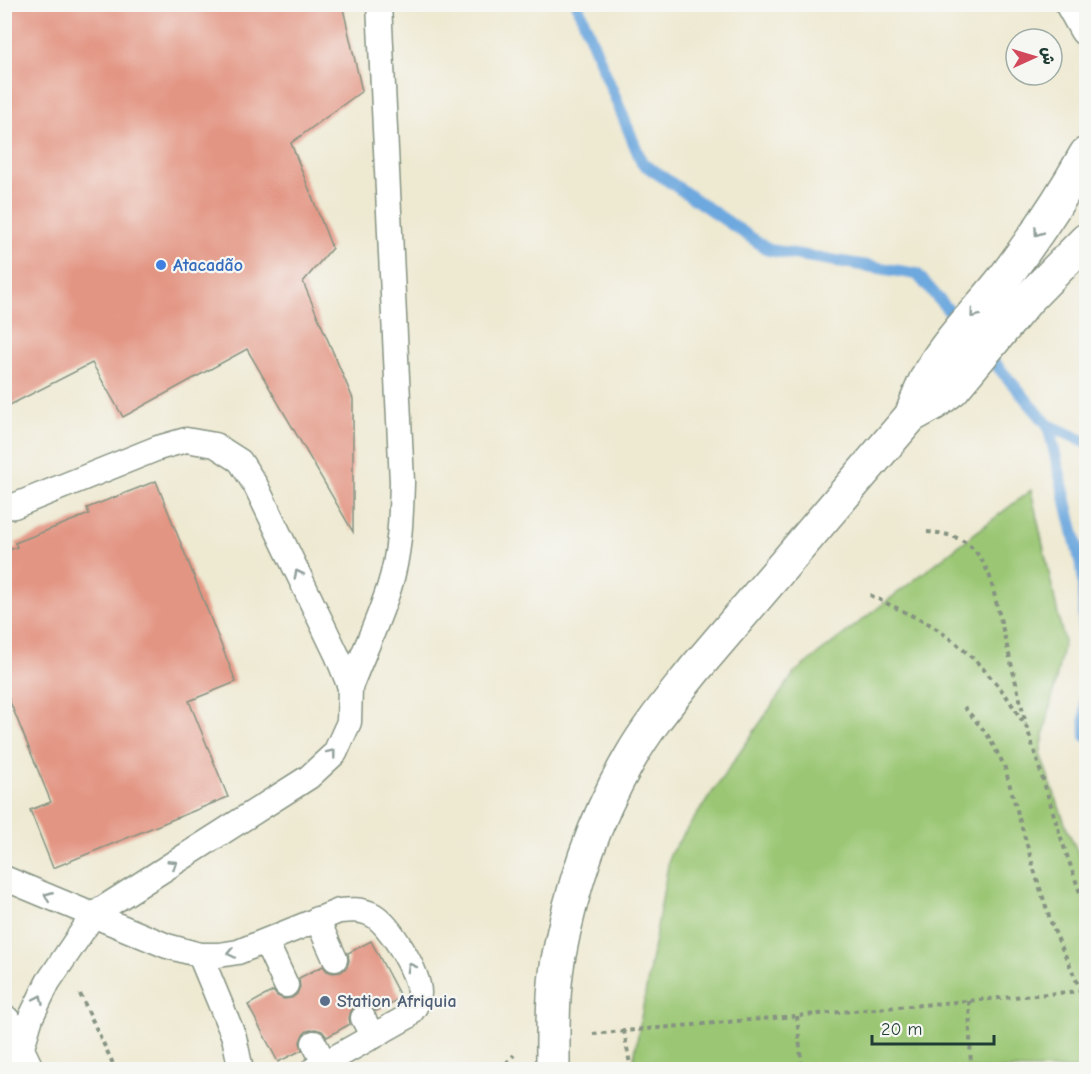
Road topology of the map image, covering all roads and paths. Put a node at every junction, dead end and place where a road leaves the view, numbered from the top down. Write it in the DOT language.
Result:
graph roads {
  1 [pos="379,4"];
  2 [pos="1072,4"];
  3 [pos="1086,29"];
  4 [pos="1086,154"];
  5 [pos="1086,240"];
  6 [pos="911,416"];
  7 [pos="4,507"];
  8 [pos="927,532"];
  9 [pos="870,595"];
  10 [pos="350,687"];
  11 [pos="964,707"];
  12 [pos="1027,728"];
  13 [pos="4,878"];
  14 [pos="1086,910"];
  15 [pos="94,914"];
  16 [pos="317,919"];
  17 [pos="266,942"];
  18 [pos="200,955"];
  19 [pos="63,957"];
  20 [pos="336,959"];
  21 [pos="286,985"];
  22 [pos="1081,991"];
  23 [pos="969,1001"];
  24 [pos="1086,1002"];
  25 [pos="797,1016"];
  26 [pos="4,1022"];
  27 [pos="624,1031"];
  28 [pos="593,1034"];
  29 [pos="317,1059"];
  30 [pos="24,1062"];
  31 [pos="116,1070"];
  32 [pos="241,1070"];
  33 [pos="553,1070"];
  34 [pos="631,1070"];
  35 [pos="802,1070"];
  36 [pos="972,1070"];
  1 -- 10 [label="lane"];
  2 -- 3 [label="main road"];
  4 -- 6 [label="main road, one-way"];
  5 -- 6 [label="main road"];
  6 -- 33 [label="main road"];
  10 -- 7 [label="lane, one-way"];
  8 -- 12 [label="path"];
  9 -- 12 [label="path"];
  15 -- 10 [label="lane, one-way"];
  11 -- 22 [label="path"];
  12 -- 14 [label="path"];
  15 -- 13 [label="lane, one-way"];
  15 -- 18 [label="lane"];
  15 -- 19 [label="lane"];
  16 -- 17 [label="lane"];
  16 -- 20 [label="lane"];
  29 -- 16 [label="lane, one-way"];
  17 -- 18 [label="lane, one-way"];
  17 -- 21 [label="lane"];
  18 -- 32 [label="lane"];
  30 -- 19 [label="lane, one-way"];
  19 -- 31 [label="path"];
  22 -- 23 [label="path"];
  22 -- 24 [label="path"];
  23 -- 25 [label="path"];
  23 -- 36 [label="path"];
  25 -- 27 [label="path"];
  25 -- 35 [label="path"];
  26 -- 30 [label="main road"];
  27 -- 28 [label="path"];
  27 -- 34 [label="path"];
}
